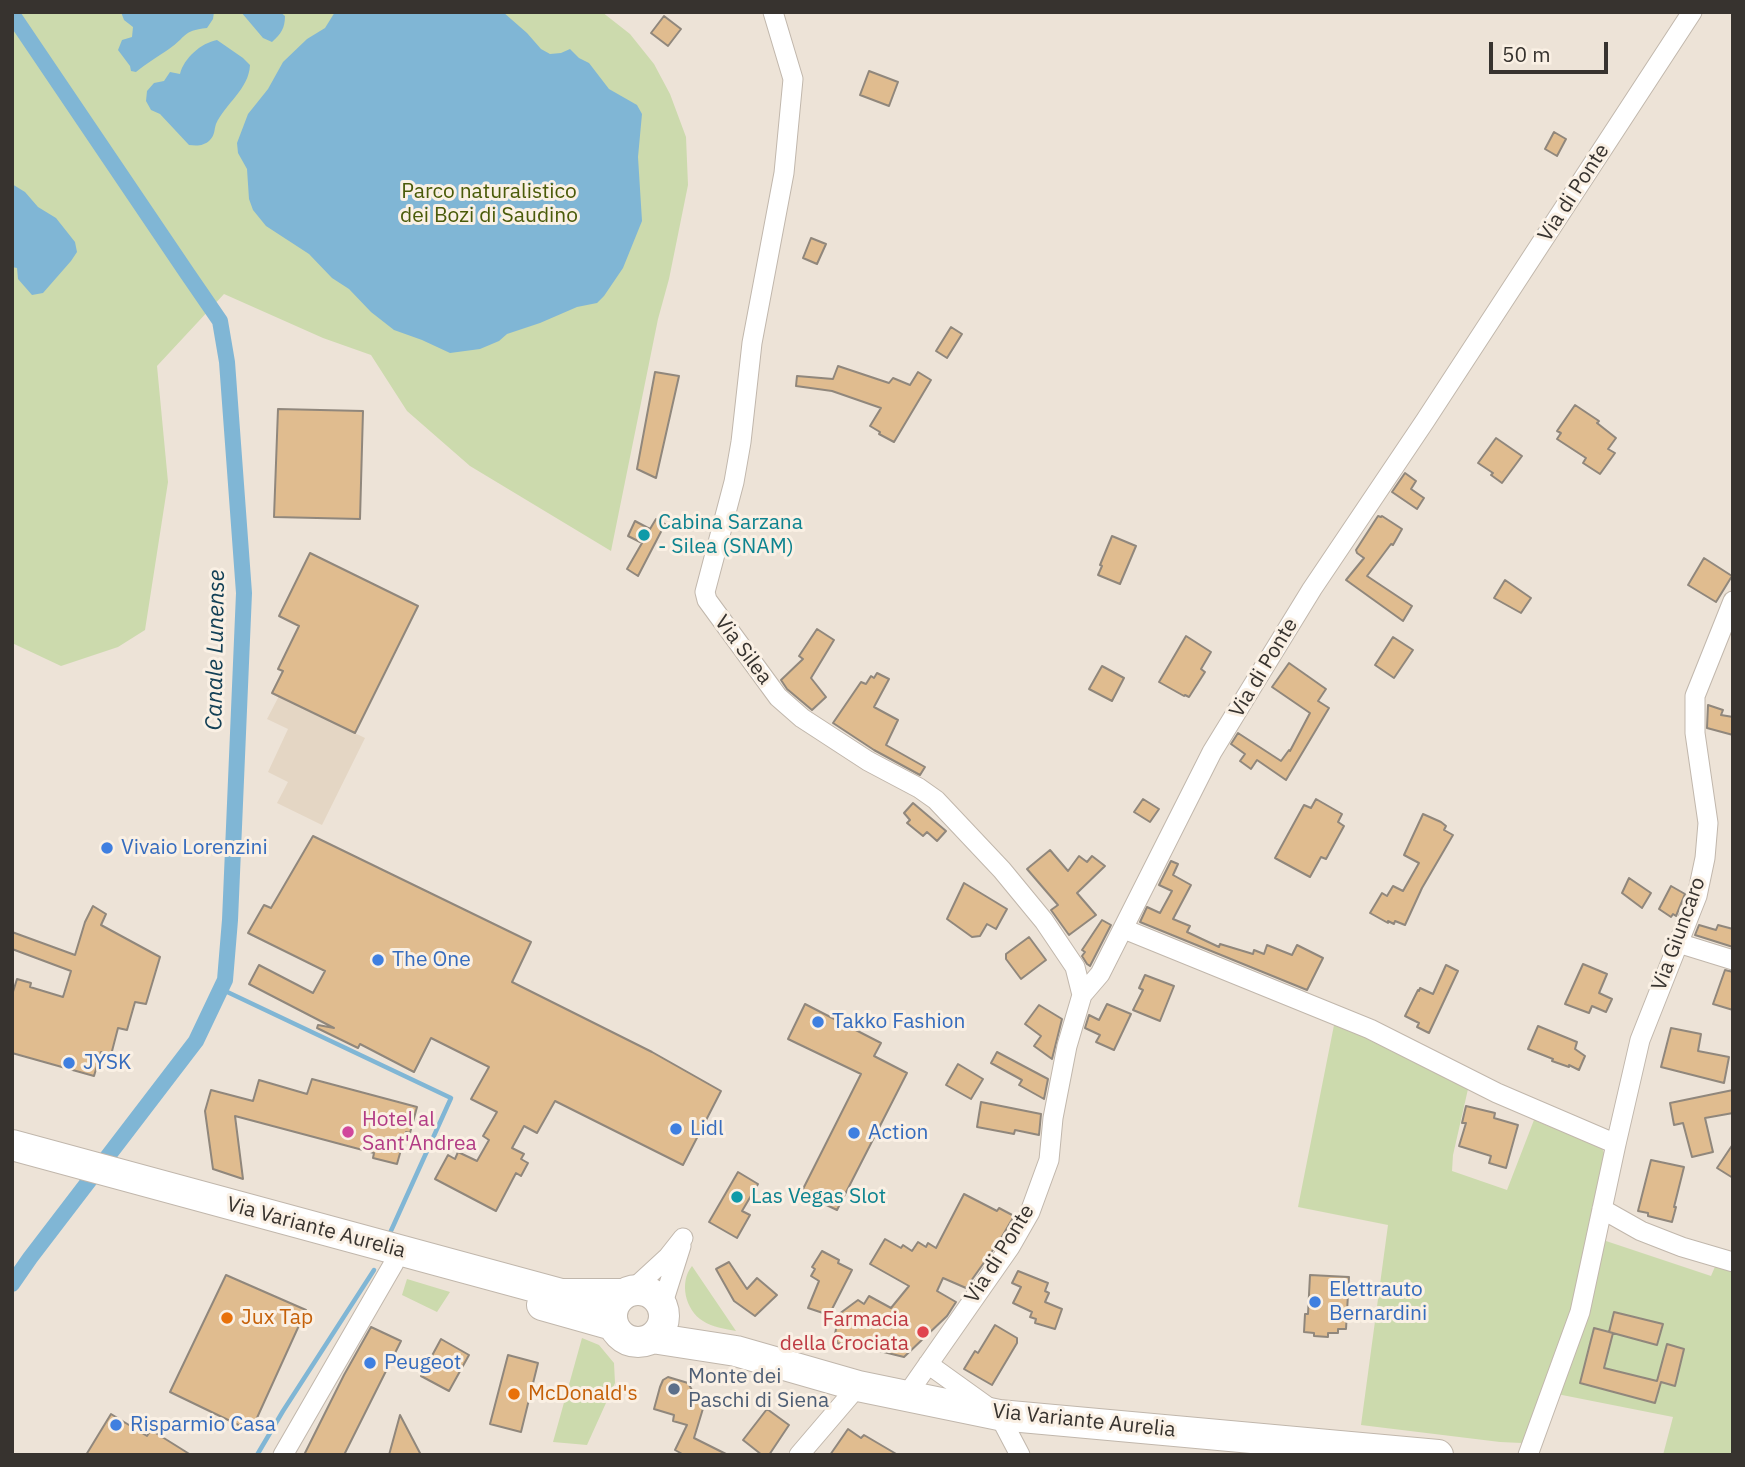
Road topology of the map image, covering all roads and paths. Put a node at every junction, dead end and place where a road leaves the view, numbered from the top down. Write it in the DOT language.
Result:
graph roads {
  1 [pos="773,12"];
  2 [pos="1692,12"];
  3 [pos="1733,601"];
  4 [pos="1124,929"];
  5 [pos="1678,943"];
  6 [pos="1733,960"];
  7 [pos="1082,995"];
  8 [pos="1616,1144"];
  9 [pos="12,1145"];
  10 [pos="12,1159"];
  11 [pos="64,1166"];
  12 [pos="117,1181"];
  13 [pos="1602,1209"];
  14 [pos="1733,1262"];
  15 [pos="394,1264"];
  16 [pos="627,1293"];
  17 [pos="659,1319"];
  18 [pos="613,1325"];
  19 [pos="928,1364"];
  20 [pos="858,1386"];
  21 [pos="906,1396"];
  22 [pos="999,1415"];
  23 [pos="283,1455"];
  24 [pos="799,1455"];
  25 [pos="1020,1455"];
  26 [pos="1438,1455"];
  27 [pos="1528,1455"];
  1 -- 7 [label="street, Via Silea"];
  2 -- 4 [label="street, Via di Ponte"];
  3 -- 5 [label="street, Via Giuncaro"];
  4 -- 7 [label="street, Via di Ponte"];
  4 -- 8 [label="street"];
  5 -- 6 [label="street"];
  5 -- 8 [label="street, Via Giuncaro"];
  7 -- 19 [label="street, Via di Ponte"];
  8 -- 13 [label="street, Via Giuncaro"];
  9 -- 11 [label="main road, Via Variante Aurelia"];
  10 -- 11 [label="main road, Via Variante Aurelia"];
  11 -- 12 [label="main road, Via Variante Aurelia"];
  12 -- 15 [label="main road, Via Variante Aurelia"];
  12 -- 16 [label="main road, Via Variante Aurelia"];
  13 -- 14 [label="street"];
  13 -- 27 [label="street, Via Giuncaro"];
  15 -- 18 [label="main road, Via Variante Aurelia"];
  15 -- 23 [label="street, Via Variante Aurelia"];
  16 -- 17 [label="main road, Via Variante Aurelia"];
  16 -- 17 [label="street"];
  16 -- 18 [label="main road"];
  17 -- 18 [label="main road, Via Variante Aurelia"];
  17 -- 20 [label="main road, Via Variante Aurelia"];
  19 -- 21 [label="street, Via di Ponte"];
  19 -- 22 [label="street"];
  20 -- 21 [label="main road, Via Variante Aurelia"];
  20 -- 24 [label="street"];
  21 -- 22 [label="main road, Via Variante Aurelia"];
  22 -- 25 [label="street"];
  22 -- 26 [label="main road, Via Variante Aurelia"];
}
